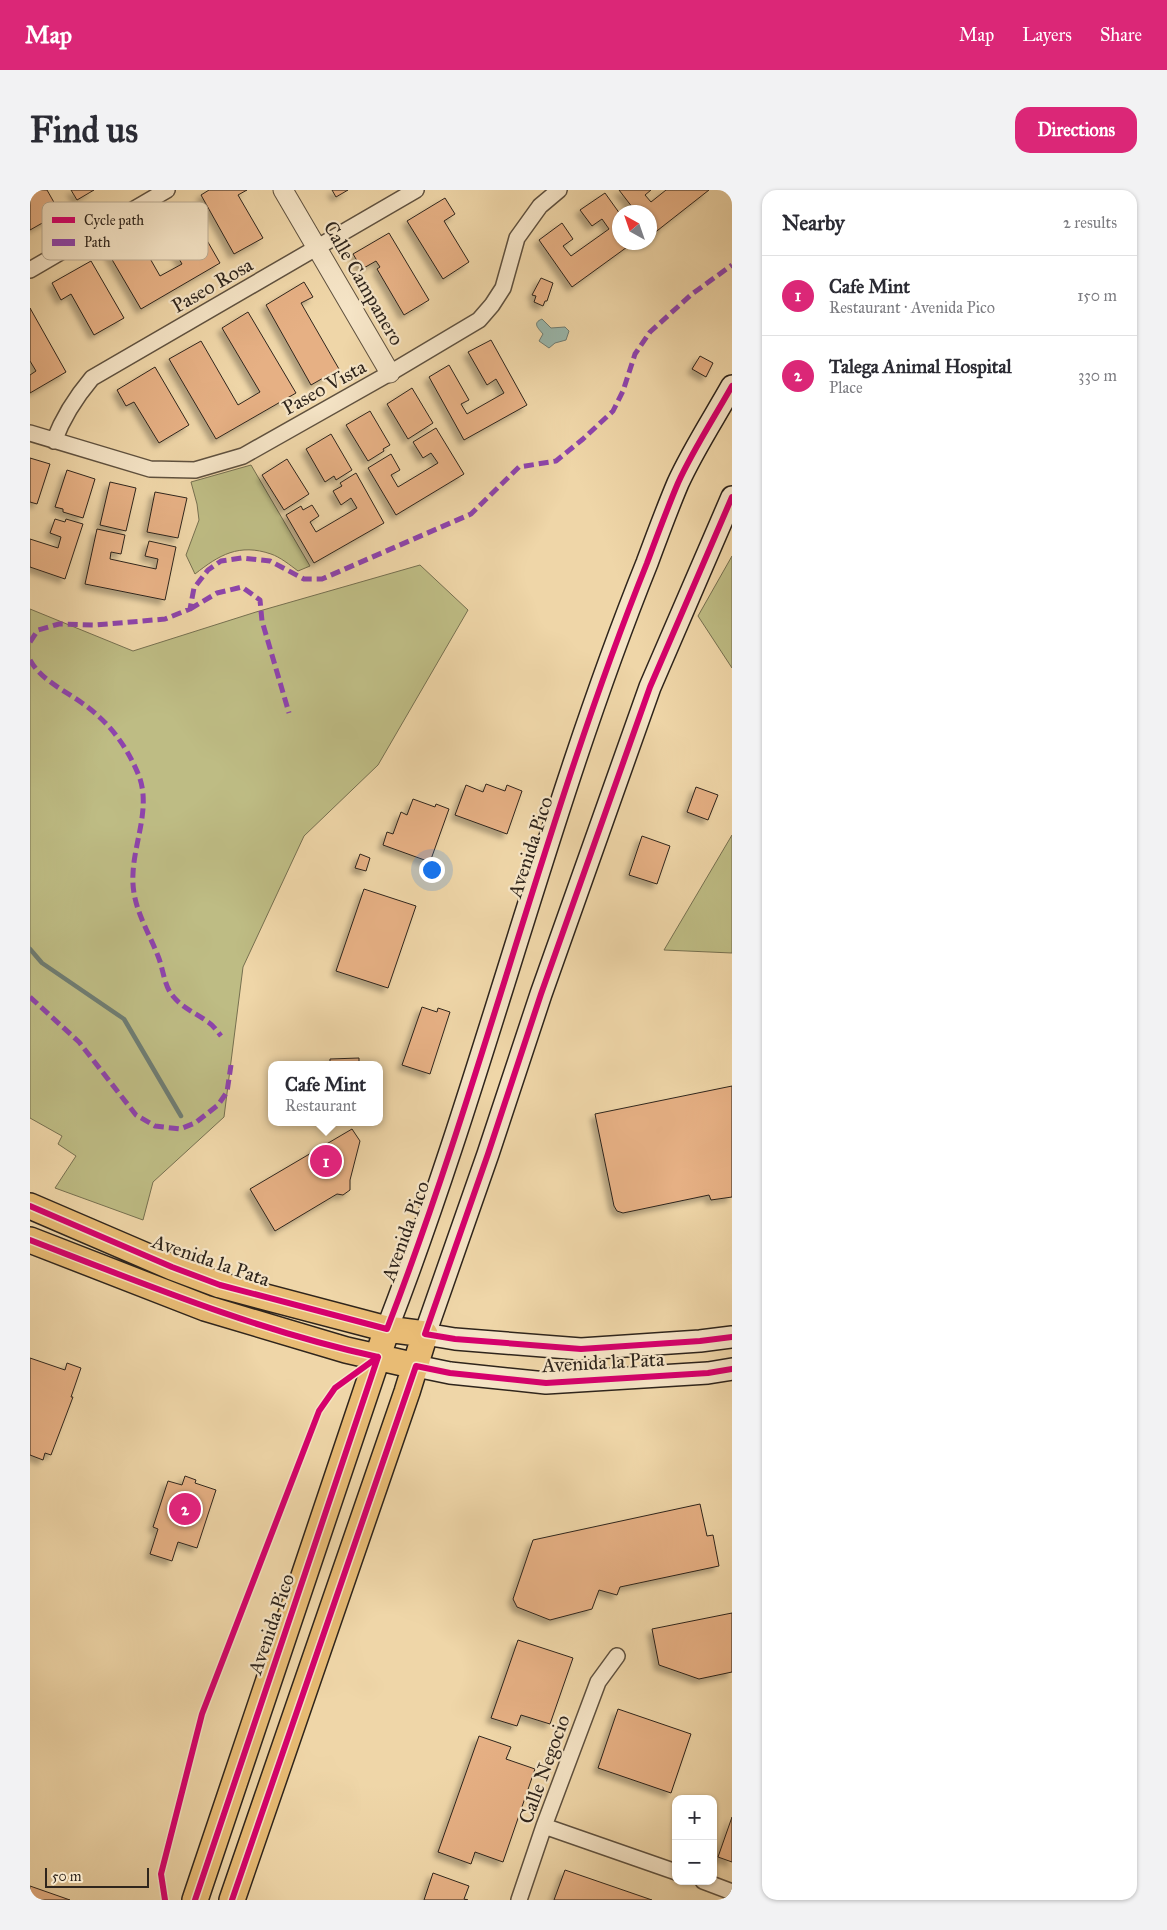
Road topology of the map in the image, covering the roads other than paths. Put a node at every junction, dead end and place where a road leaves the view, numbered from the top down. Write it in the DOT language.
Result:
graph roads {
  1 [pos="167,190"];
  2 [pos="283,190"];
  3 [pos="416,190"];
  4 [pos="559,190"];
  5 [pos="146,202"];
  6 [pos="317,248"];
  7 [pos="47,260"];
  8 [pos="30,270"];
  9 [pos="390,373"];
  10 [pos="732,386"];
  11 [pos="30,433"];
  12 [pos="54,441"];
  13 [pos="732,497"];
  14 [pos="30,1206"];
  15 [pos="30,1240"];
  16 [pos="387,1329"];
  17 [pos="425,1334"];
  18 [pos="732,1337"];
  19 [pos="378,1357"];
  20 [pos="416,1366"];
  21 [pos="732,1369"];
  22 [pos="617,1656"];
  23 [pos="544,1826"];
  24 [pos="672,1871"];
  25 [pos="714,1885"];
  26 [pos="732,1892"];
  27 [pos="195,1900"];
  28 [pos="232,1900"];
  29 [pos="519,1900"];
  1 -- 5 [label="street"];
  2 -- 6 [label="street, Calle Campanero"];
  3 -- 6 [label="street, Paseo Rosa"];
  4 -- 9 [label="street, Paseo Vista"];
  6 -- 9 [label="street, Calle Campanero"];
  6 -- 12 [label="street, Paseo Rosa"];
  7 -- 8 [label="street"];
  9 -- 12 [label="street, Paseo Vista"];
  10 -- 16 [label="main road, Avenida Pico"];
  11 -- 12 [label="street, Paseo Vista"];
  13 -- 17 [label="main road"];
  14 -- 16 [label="highway, Avenida la Pata"];
  15 -- 19 [label="highway, Avenida la Pata"];
  16 -- 17 [label="highway, Avenida la Pata"];
  16 -- 19 [label="highway, Avenida Pico"];
  17 -- 18 [label="main road, Avenida la Pata"];
  17 -- 20 [label="highway"];
  19 -- 20 [label="highway, Avenida la Pata"];
  19 -- 27 [label="highway, Avenida Pico"];
  20 -- 21 [label="main road, Avenida la Pata"];
  20 -- 28 [label="highway"];
  22 -- 23 [label="street, Calle Negocio"];
  23 -- 24 [label="street"];
  23 -- 29 [label="street, Calle Negocio"];
  25 -- 26 [label="street"];
}
